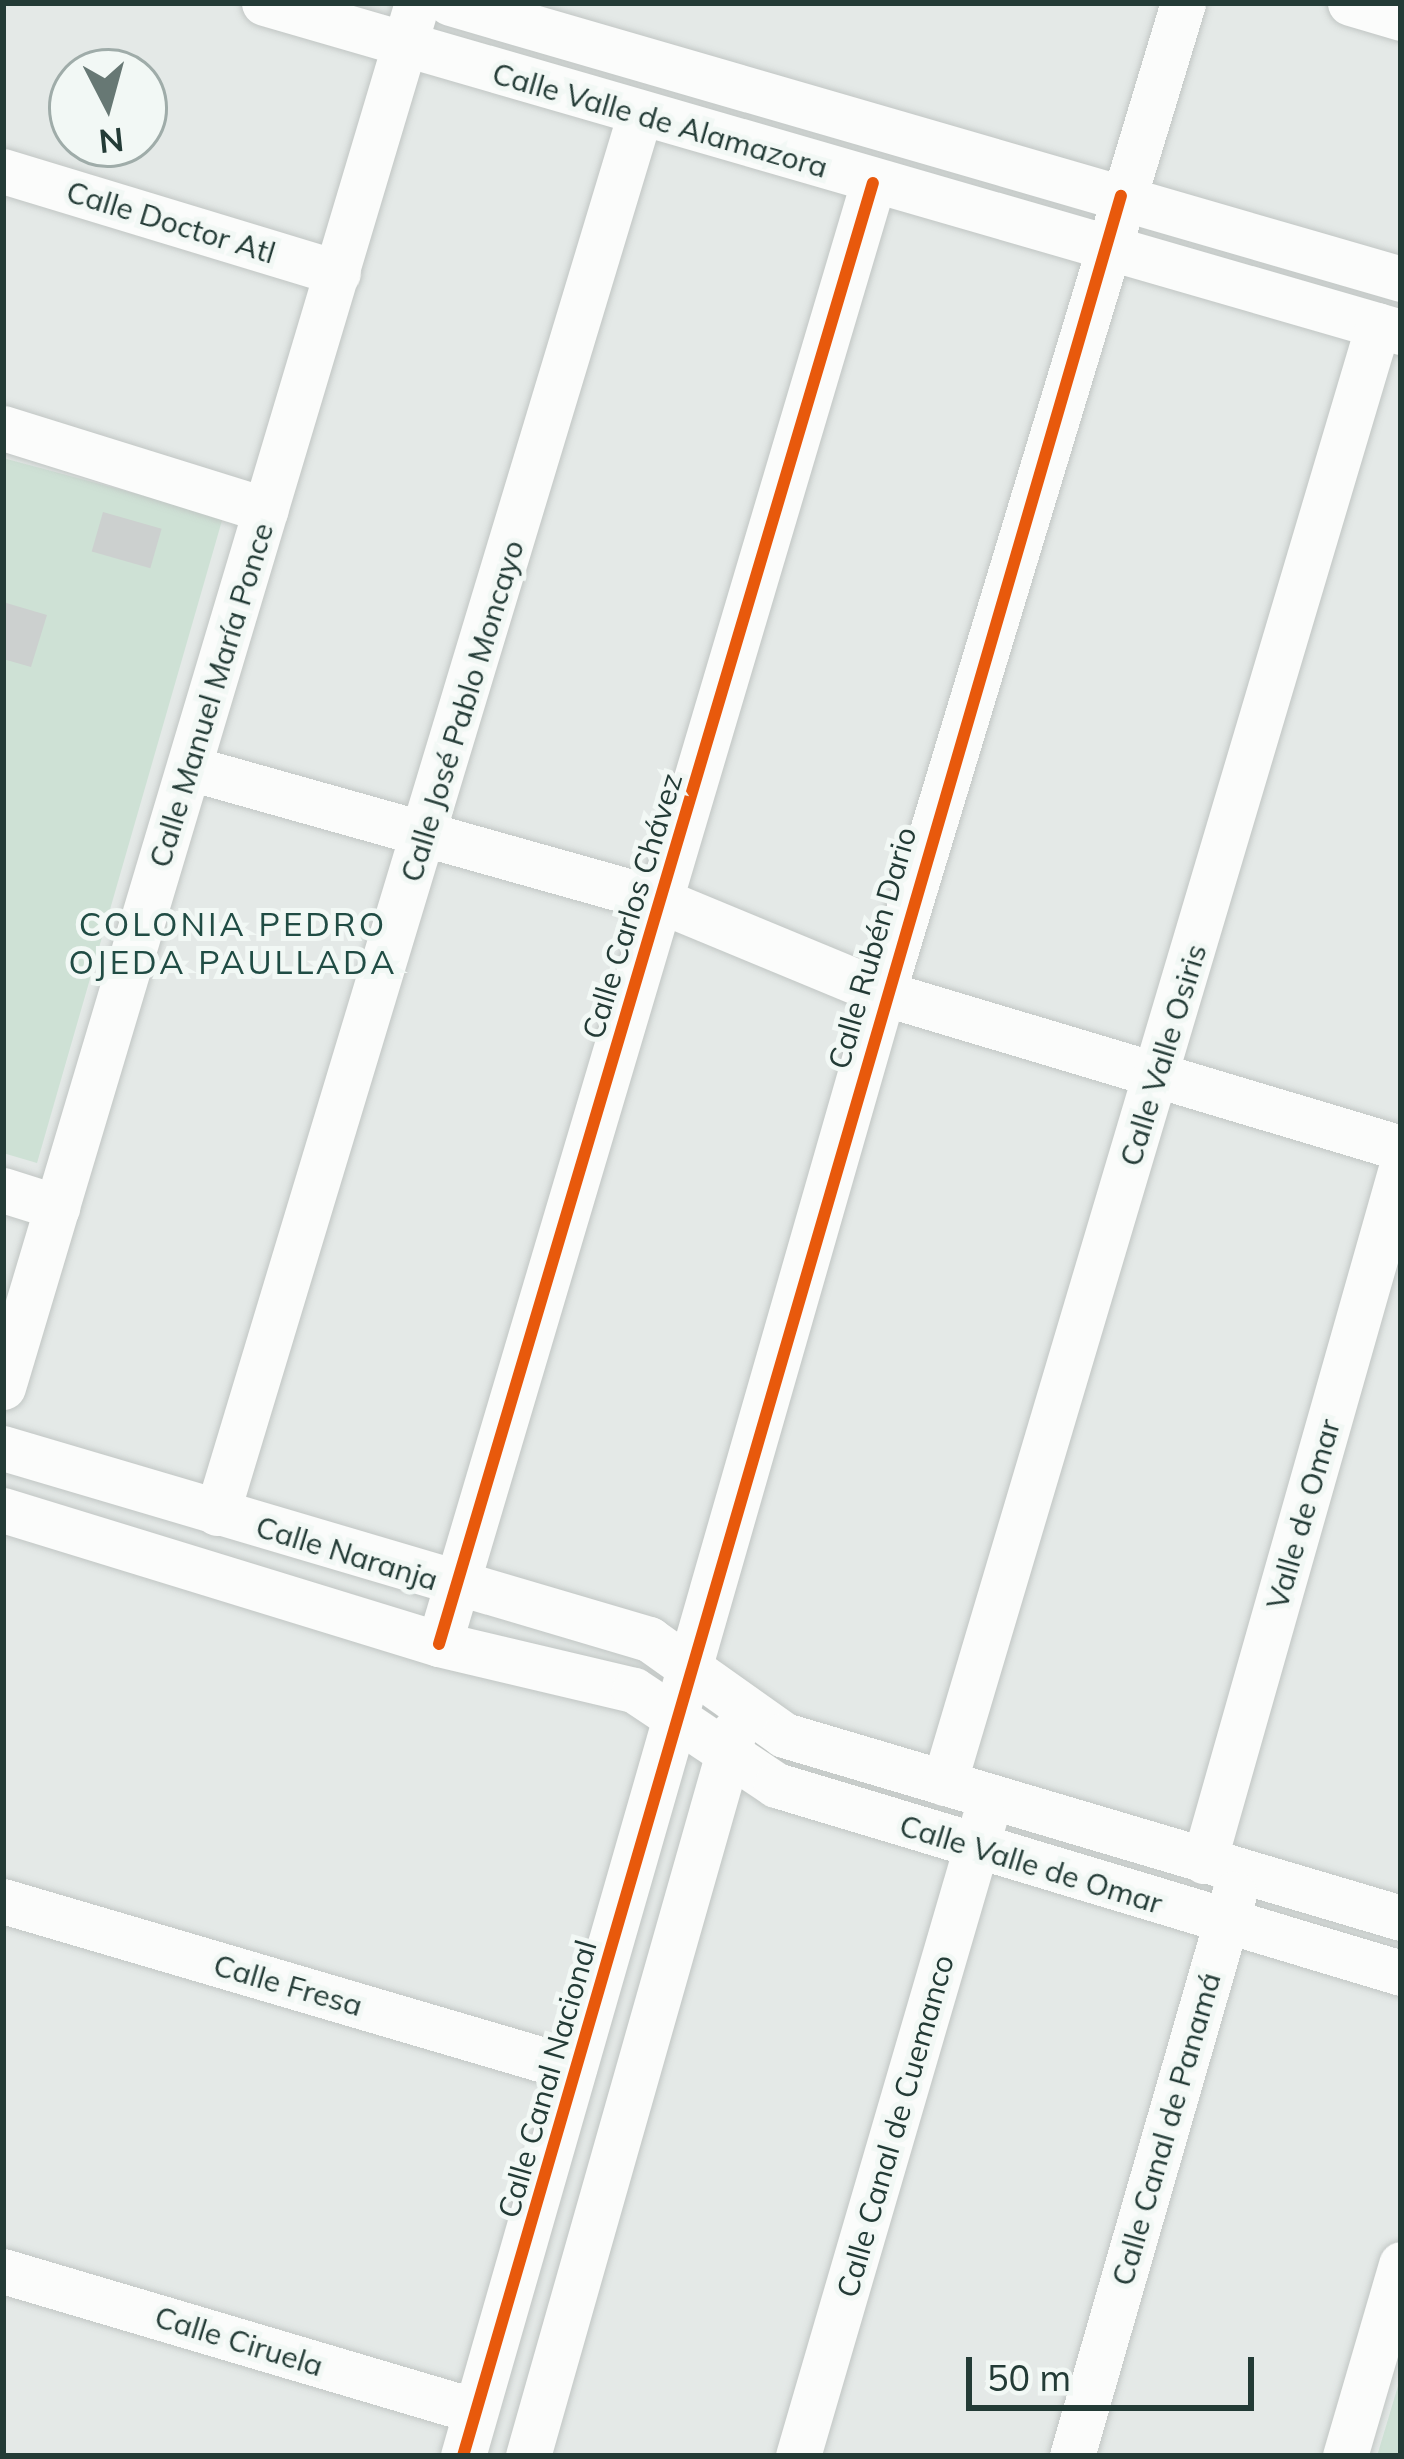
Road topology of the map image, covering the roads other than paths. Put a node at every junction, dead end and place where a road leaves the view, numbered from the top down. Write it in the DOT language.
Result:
graph roads {
  1 [pos="264,3"];
  2 [pos="449,3"];
  3 [pos="1183,3"];
  4 [pos="1350,3"];
  5 [pos="1401,18"];
  6 [pos="411,24"];
  7 [pos="640,114"];
  8 [pos="3,172"];
  9 [pos="873,182"];
  10 [pos="1121,196"];
  11 [pos="1102,252"];
  12 [pos="338,273"];
  13 [pos="1401,279"];
  14 [pos="1389,328"];
  15 [pos="3,428"];
  16 [pos="266,510"];
  17 [pos="190,768"];
  18 [pos="425,836"];
  19 [pos="659,900"];
  20 [pos="883,993"];
  21 [pos="1156,1078"];
  22 [pos="1401,1148"];
  23 [pos="1401,1168"];
  24 [pos="3,1190"];
  25 [pos="57,1207"];
  26 [pos="3,1387"];
  27 [pos="3,1448"];
  28 [pos="3,1510"];
  29 [pos="218,1513"];
  30 [pos="456,1587"];
  31 [pos="439,1644"];
  32 [pos="689,1661"];
  33 [pos="741,1711"];
  34 [pos="680,1716"];
  35 [pos="726,1756"];
  36 [pos="944,1783"];
  37 [pos="991,1797"];
  38 [pos="976,1848"];
  39 [pos="1223,1866"];
  40 [pos="3,1900"];
  41 [pos="1401,1918"];
  42 [pos="1226,1922"];
  43 [pos="1401,1972"];
  44 [pos="574,2069"];
  45 [pos="1401,2264"];
  46 [pos="3,2271"];
  47 [pos="476,2411"];
  48 [pos="463,2456"];
  49 [pos="527,2456"];
  50 [pos="798,2456"];
  51 [pos="1072,2456"];
  52 [pos="1345,2456"];
  1 -- 6 [label="street, Calle Valle de Alamazora"];
  2 -- 10 [label="street, Calle Valle de Alamazora"];
  3 -- 10 [label="street, Calle Rubén Dario"];
  4 -- 5 [label="street"];
  6 -- 7 [label="street, Calle Valle de Alamazora"];
  6 -- 12 [label="street, Calle Manuel María Ponce"];
  7 -- 9 [label="street, Calle Valle de Alamazora"];
  7 -- 18 [label="street, Calle José Pablo Moncayo"];
  8 -- 12 [label="street, Calle Doctor Atl"];
  9 -- 11 [label="street, Calle Valle de Alamazora"];
  9 -- 19 [label="street, Calle Carlos Chávez"];
  10 -- 11 [label="street, Calle Rubén Dario"];
  10 -- 13 [label="street, Calle Valle de Alamazora"];
  11 -- 14 [label="street, Calle Valle de Alamazora"];
  11 -- 20 [label="street, Calle Rubén Dario"];
  12 -- 16 [label="street, Calle Manuel María Ponce"];
  14 -- 21 [label="street, Calle Valle Osiris"];
  15 -- 16 [label="street"];
  16 -- 17 [label="street, Calle Manuel María Ponce"];
  17 -- 18 [label="street"];
  17 -- 25 [label="street, Calle Manuel María Ponce"];
  18 -- 19 [label="street"];
  18 -- 29 [label="street, Calle José Pablo Moncayo"];
  19 -- 20 [label="street"];
  19 -- 30 [label="street, Calle Carlos Chávez"];
  20 -- 21 [label="street"];
  20 -- 32 [label="street, Calle Rubén Dario"];
  21 -- 22 [label="street"];
  21 -- 36 [label="street, Calle Valle Osiris"];
  23 -- 39 [label="street, Valle de Omar"];
  24 -- 25 [label="street"];
  25 -- 26 [label="street, Calle Manuel María Ponce"];
  27 -- 29 [label="street, Calle Naranja"];
  28 -- 31 [label="street, Calle Naranja"];
  29 -- 30 [label="street, Calle Naranja"];
  30 -- 31 [label="street, Calle Carlos Chávez"];
  30 -- 32 [label="street, Calle Naranja"];
  31 -- 34 [label="street, Calle Naranja"];
  32 -- 33 [label="street, Calle Valle de Omar"];
  32 -- 34 [label="street, Calle Rubén Dario"];
  33 -- 35 [label="street"];
  33 -- 36 [label="street, Calle Valle de Omar"];
  34 -- 35 [label="street, Calle Valle de Omar"];
  34 -- 44 [label="street, Calle Canal Nacional"];
  35 -- 38 [label="street, Calle Valle de Omar"];
  35 -- 49 [label="street"];
  36 -- 37 [label="street, Calle Valle de Omar"];
  37 -- 38 [label="street, Calle Canal de Cuemanco"];
  37 -- 39 [label="street, Calle Valle de Omar"];
  38 -- 42 [label="street, Calle Valle de Omar"];
  38 -- 50 [label="street, Calle Canal de Cuemanco"];
  39 -- 41 [label="street, Calle Valle de Omar"];
  39 -- 42 [label="street, Calle Canal de Panamá"];
  40 -- 44 [label="street, Calle Fresa"];
  42 -- 43 [label="street, Calle Valle de Omar"];
  42 -- 51 [label="street, Calle Canal de Panamá"];
  44 -- 47 [label="street, Calle Canal Nacional"];
  45 -- 52 [label="street"];
  46 -- 47 [label="street, Calle Ciruela"];
  47 -- 48 [label="street, Calle Canal Nacional"];
}
